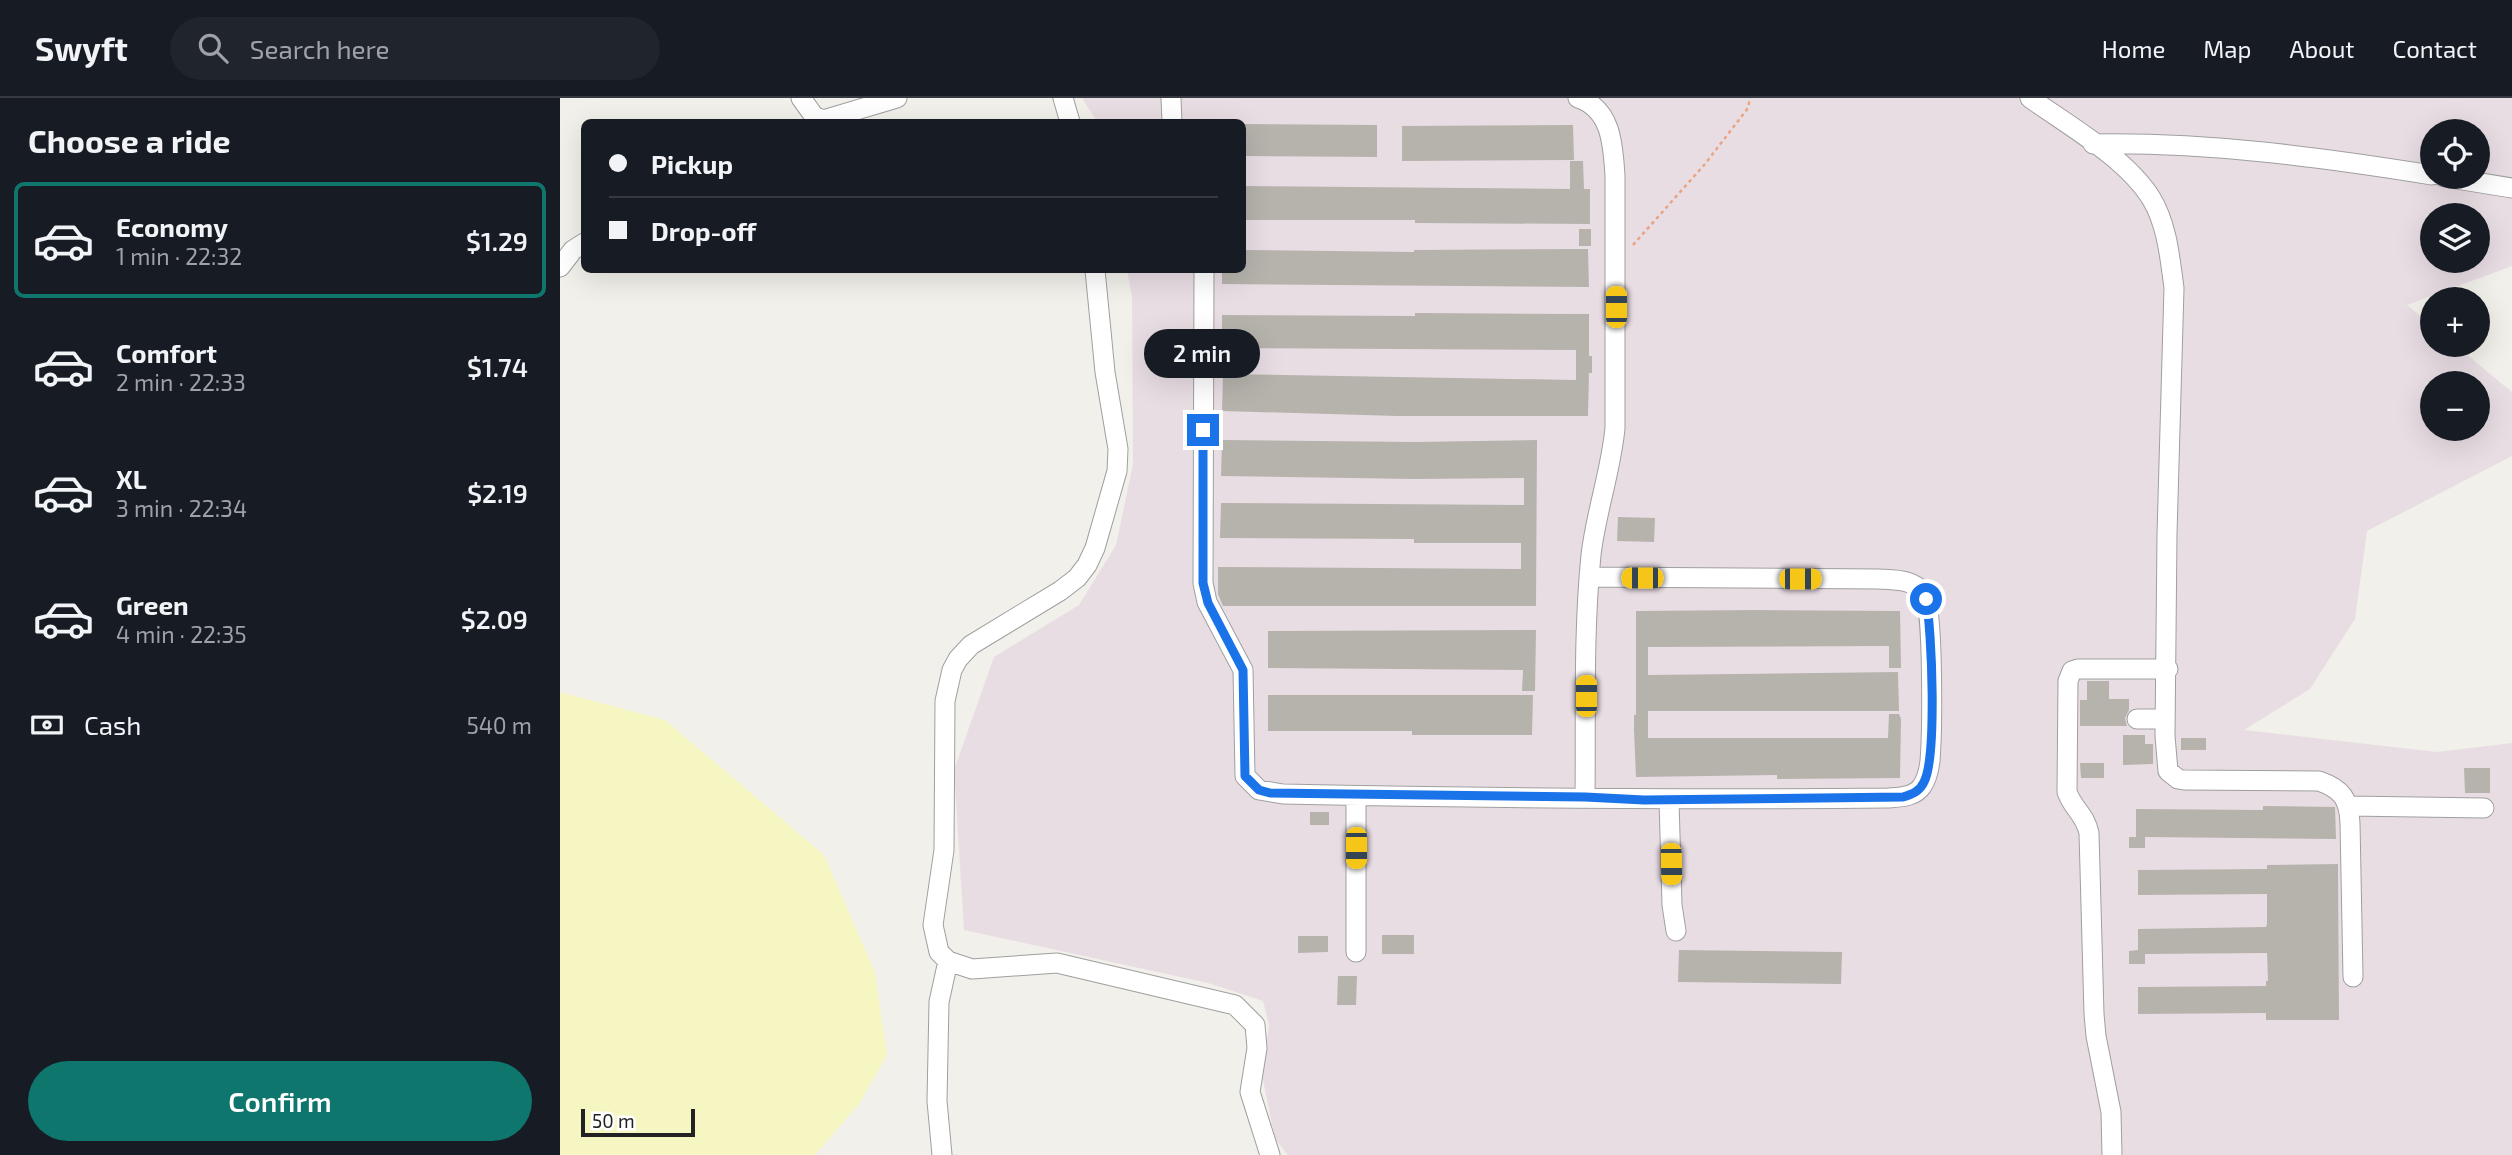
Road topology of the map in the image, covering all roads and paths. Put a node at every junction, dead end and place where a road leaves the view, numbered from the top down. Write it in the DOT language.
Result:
graph roads {
  1 [pos="802,98"];
  2 [pos="897,98"];
  3 [pos="1063,98"];
  4 [pos="1171,98"];
  5 [pos="1578,98"];
  6 [pos="1750,98"];
  7 [pos="2030,98"];
  8 [pos="817,119"];
  9 [pos="826,119"];
  10 [pos="1069,119"];
  11 [pos="1172,119"];
  12 [pos="2093,144"];
  13 [pos="2420,173"];
  14 [pos="2490,184"];
  15 [pos="2512,188"];
  16 [pos="581,245"];
  17 [pos="1616,256"];
  18 [pos="560,267"];
  19 [pos="1095,273"];
  20 [pos="1204,273"];
  21 [pos="1589,577"];
  22 [pos="2168,669"];
  23 [pos="2137,719"];
  24 [pos="2165,719"];
  25 [pos="1356,796"];
  26 [pos="1585,797"];
  27 [pos="1669,800"];
  28 [pos="2349,806"];
  29 [pos="2484,808"];
  30 [pos="1676,931"];
  31 [pos="1356,952"];
  32 [pos="948,961"];
  33 [pos="2353,977"];
  34 [pos="942,1155"];
  35 [pos="1270,1155"];
  36 [pos="2112,1155"];
  1 -- 8 [label="lane"];
  2 -- 9 [label="lane"];
  3 -- 10 [label="lane"];
  4 -- 11 [label="lane"];
  5 -- 17 [label="lane"];
  6 -- 17 [label="path"];
  7 -- 12 [label="lane"];
  12 -- 13 [label="lane"];
  12 -- 22 [label="lane"];
  14 -- 15 [label="lane"];
  16 -- 18 [label="lane"];
  17 -- 21 [label="lane"];
  19 -- 32 [label="lane"];
  20 -- 25 [label="lane"];
  21 -- 26 [label="lane"];
  21 -- 27 [label="lane"];
  22 -- 24 [label="lane"];
  22 -- 36 [label="lane"];
  23 -- 24 [label="lane"];
  24 -- 28 [label="lane"];
  25 -- 26 [label="lane"];
  25 -- 31 [label="lane"];
  26 -- 27 [label="lane"];
  27 -- 30 [label="lane"];
  28 -- 29 [label="lane"];
  28 -- 33 [label="lane"];
  32 -- 34 [label="lane"];
  32 -- 35 [label="lane"];
}
